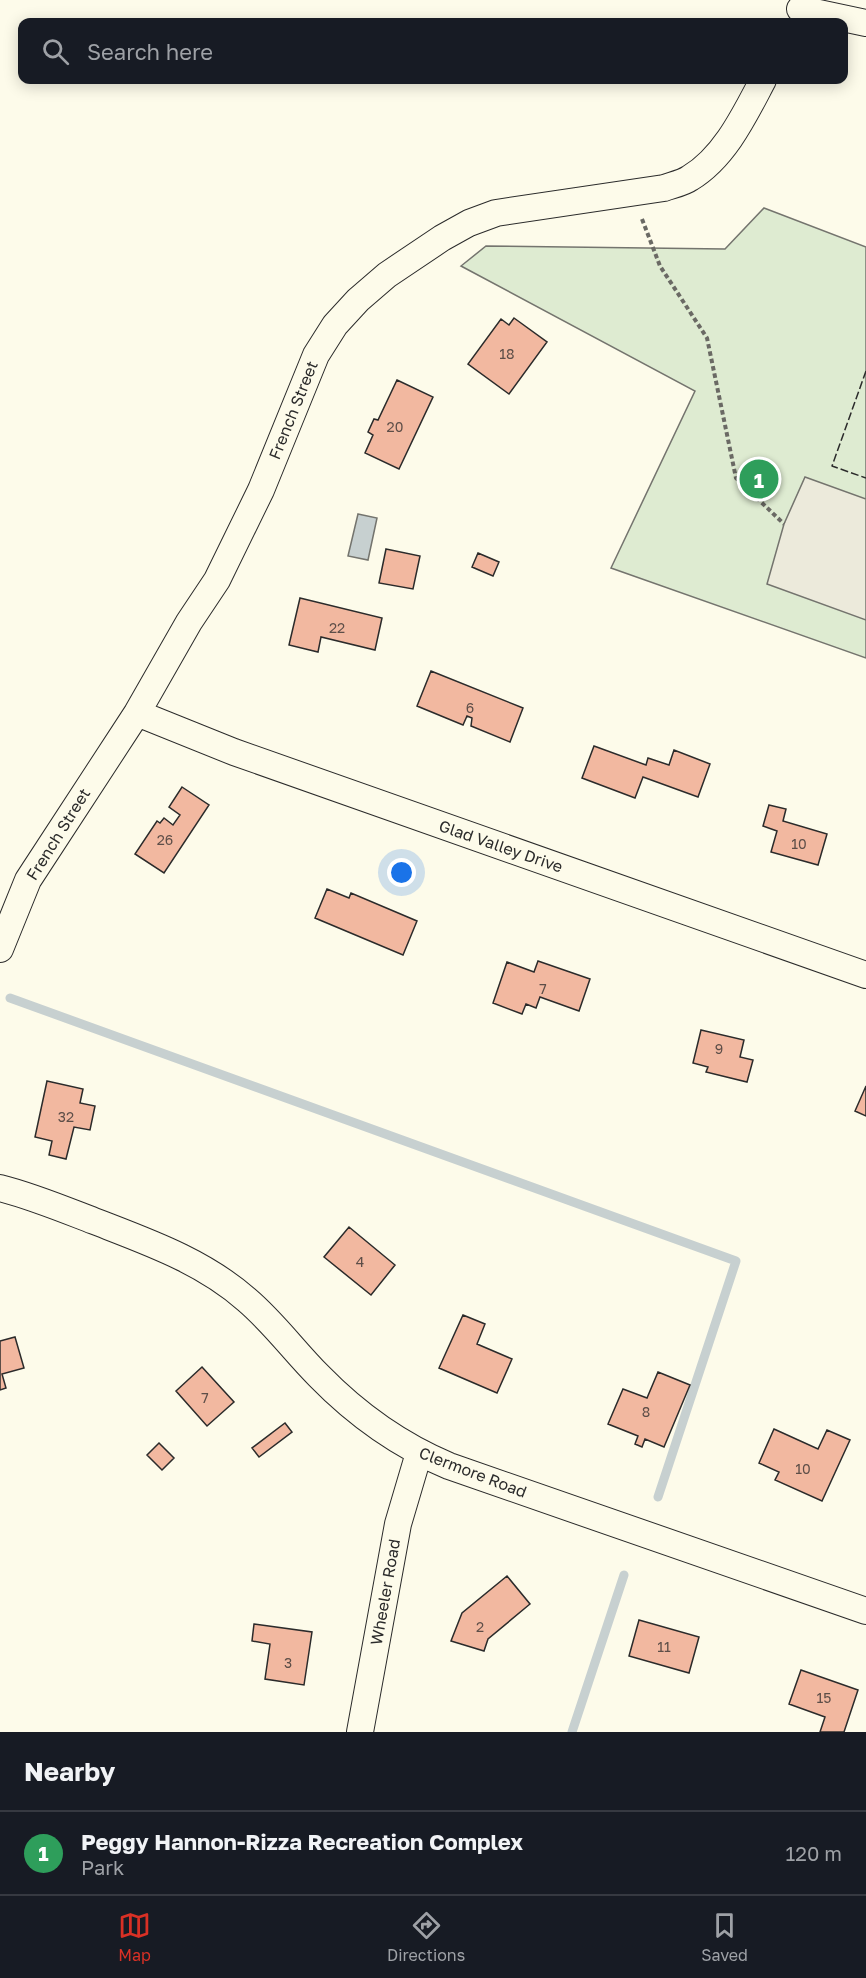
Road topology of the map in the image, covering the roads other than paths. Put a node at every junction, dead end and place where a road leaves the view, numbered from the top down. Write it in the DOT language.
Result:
graph roads {
  1 [pos="799,10"];
  2 [pos="840,18"];
  3 [pos="848,20"];
  4 [pos="866,23"];
  5 [pos="761,84"];
  6 [pos="137,713"];
  7 [pos="0,949"];
  8 [pos="866,975"];
  9 [pos="0,1188"];
  10 [pos="419,1453"];
  11 [pos="866,1611"];
  12 [pos="360,1732"];
  1 -- 2 [label="street"];
  3 -- 4 [label="street"];
  5 -- 6 [label="street, French Street"];
  6 -- 7 [label="street, French Street"];
  6 -- 8 [label="street, Glad Valley Drive"];
  9 -- 10 [label="street, Clermore Road"];
  10 -- 11 [label="street, Clermore Road"];
  10 -- 12 [label="street, Wheeler Road"];
}
